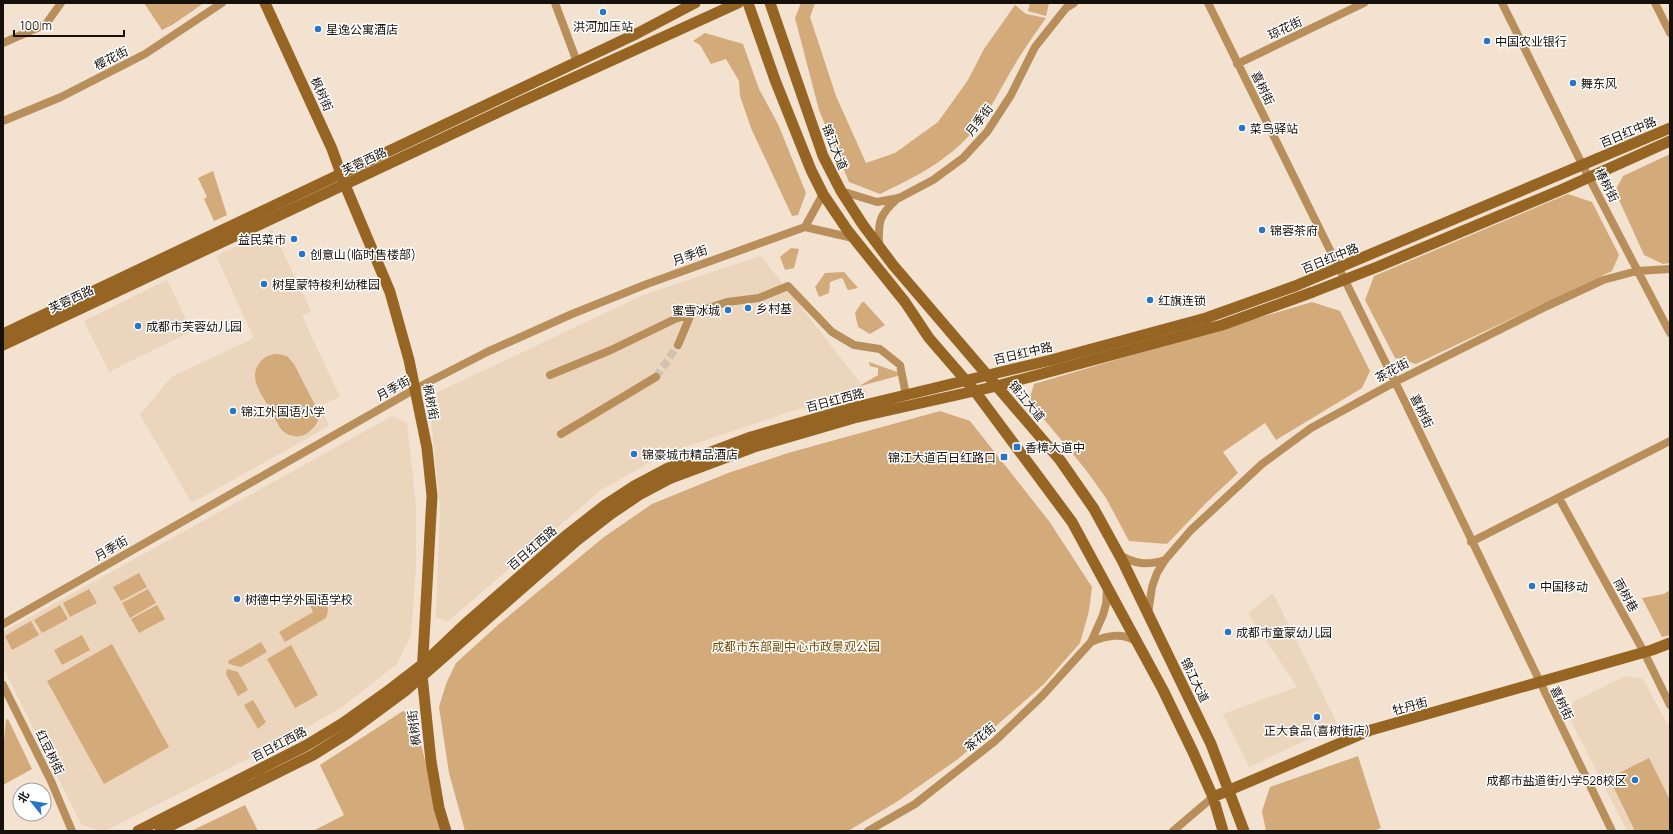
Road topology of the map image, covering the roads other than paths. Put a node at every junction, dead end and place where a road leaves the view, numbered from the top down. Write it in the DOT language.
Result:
graph roads {
  1 [pos="61,3"];
  2 [pos="222,3"];
  3 [pos="265,3"];
  4 [pos="555,3"];
  5 [pos="695,3"];
  6 [pos="738,3"];
  7 [pos="748,3"];
  8 [pos="770,3"];
  9 [pos="1074,3"];
  10 [pos="1208,3"];
  11 [pos="1343,3"];
  12 [pos="1364,3"];
  13 [pos="1502,3"];
  14 [pos="1655,3"];
  15 [pos="1065,6"];
  16 [pos="1347,11"];
  17 [pos="1670,33"];
  18 [pos="3,42"];
  19 [pos="576,62"];
  20 [pos="1237,64"];
  21 [pos="3,121"];
  22 [pos="1670,128"];
  23 [pos="1670,141"];
  24 [pos="1584,166"];
  25 [pos="341,174"];
  26 [pos="1589,177"];
  27 [pos="345,185"];
  28 [pos="841,191"];
  29 [pos="823,194"];
  30 [pos="899,198"];
  31 [pos="804,227"];
  32 [pos="853,238"];
  33 [pos="879,246"];
  34 [pos="1338,268"];
  35 [pos="1670,269"];
  36 [pos="1638,271"];
  37 [pos="1344,280"];
  38 [pos="691,314"];
  39 [pos="1670,333"];
  40 [pos="3,334"];
  41 [pos="3,345"];
  42 [pos="678,345"];
  43 [pos="550,375"];
  44 [pos="987,375"];
  45 [pos="656,377"];
  46 [pos="965,380"];
  47 [pos="1395,382"];
  48 [pos="997,386"];
  49 [pos="415,389"];
  50 [pos="974,390"];
  51 [pos="906,395"];
  52 [pos="561,434"];
  53 [pos="1670,441"];
  54 [pos="1559,498"];
  55 [pos="1471,542"];
  56 [pos="1118,553"];
  57 [pos="1165,560"];
  58 [pos="1104,580"];
  59 [pos="1148,614"];
  60 [pos="3,624"];
  61 [pos="1091,642"];
  62 [pos="1139,643"];
  63 [pos="1670,643"];
  64 [pos="1644,652"];
  65 [pos="424,663"];
  66 [pos="422,675"];
  67 [pos="1539,683"];
  68 [pos="3,685"];
  69 [pos="1670,705"];
  70 [pos="1230,790"];
  71 [pos="1213,797"];
  72 [pos="72,831"];
  73 [pos="138,831"];
  74 [pos="160,831"];
  75 [pos="446,831"];
  76 [pos="868,831"];
  77 [pos="1173,831"];
  78 [pos="1223,831"];
  79 [pos="1244,831"];
  80 [pos="1612,831"];
  1 -- 18 [label="street"];
  2 -- 21 [label="street, 樱花街"];
  3 -- 25 [label="street, 枫树街"];
  4 -- 19 [label="street"];
  5 -- 19 [label="street, 芙蓉西路"];
  6 -- 27 [label="street, 芙蓉西路"];
  7 -- 29 [label="street"];
  8 -- 28 [label="street, 锦江大道"];
  9 -- 15 [label="street, 月季街"];
  10 -- 20 [label="street, 喜树街"];
  11 -- 16 [label="street"];
  12 -- 16 [label="street, 琼花街"];
  13 -- 24 [label="street, 椿树街"];
  14 -- 17 [label="street"];
  15 -- 30 [label="street, 月季街"];
  16 -- 20 [label="street, 琼花街"];
  19 -- 25 [label="street, 芙蓉西路"];
  20 -- 34 [label="street, 喜树街"];
  22 -- 24 [label="street, 百日红中路"];
  23 -- 26 [label="street, 百日红中路"];
  24 -- 26 [label="street, 椿树街"];
  24 -- 34 [label="street, 百日红中路"];
  25 -- 27 [label="street, 枫树街"];
  25 -- 40 [label="street, 芙蓉西路"];
  26 -- 36 [label="street, 椿树街"];
  26 -- 37 [label="street, 百日红中路"];
  27 -- 41 [label="street, 芙蓉西路"];
  27 -- 49 [label="street, 枫树街"];
  28 -- 30 [label="street, 月季街"];
  28 -- 33 [label="street, 锦江大道"];
  29 -- 31 [label="street"];
  29 -- 32 [label="street"];
  30 -- 33 [label="street"];
  31 -- 32 [label="street"];
  31 -- 49 [label="street, 月季街"];
  32 -- 46 [label="street"];
  33 -- 44 [label="street, 锦江大道"];
  34 -- 37 [label="street, 喜树街"];
  34 -- 44 [label="street, 百日红中路"];
  35 -- 36 [label="street, 茶花街"];
  36 -- 39 [label="street, 椿树街"];
  36 -- 47 [label="street, 茶花街"];
  37 -- 47 [label="street, 喜树街"];
  37 -- 48 [label="street, 百日红中路"];
  38 -- 42 [label="street"];
  38 -- 43 [label="street"];
  38 -- 51 [label="street"];
  44 -- 46 [label="street, 百日红西路"];
  44 -- 48 [label="street, 锦江大道"];
  45 -- 52 [label="street"];
  46 -- 50 [label="street"];
  46 -- 51 [label="street, 百日红西路"];
  47 -- 55 [label="street, 喜树街"];
  47 -- 57 [label="street, 茶花街"];
  48 -- 50 [label="street, 百日红西路"];
  48 -- 56 [label="street, 锦江大道"];
  49 -- 60 [label="street, 月季街"];
  49 -- 65 [label="street, 枫树街"];
  50 -- 58 [label="street"];
  50 -- 66 [label="street, 百日红西路"];
  51 -- 65 [label="street, 百日红西路"];
  53 -- 54 [label="street"];
  54 -- 55 [label="street"];
  54 -- 64 [label="street, 雨树巷"];
  55 -- 67 [label="street, 喜树街"];
  56 -- 57 [label="street"];
  56 -- 59 [label="street, 锦江大道"];
  57 -- 59 [label="street, 茶花街"];
  58 -- 61 [label="street, 茶花街"];
  58 -- 62 [label="street"];
  59 -- 70 [label="street, 锦江大道"];
  61 -- 62 [label="street"];
  61 -- 76 [label="street, 茶花街"];
  62 -- 71 [label="street"];
  63 -- 64 [label="street, 牡丹街"];
  64 -- 67 [label="street, 牡丹街"];
  64 -- 69 [label="street, 雨树巷"];
  65 -- 66 [label="street, 枫树街"];
  65 -- 73 [label="street, 百日红西路"];
  66 -- 74 [label="street, 百日红西路"];
  66 -- 75 [label="street, 枫树街"];
  67 -- 70 [label="street, 牡丹街"];
  67 -- 80 [label="street, 喜树街"];
  68 -- 72 [label="street, 红豆树街"];
  70 -- 71 [label="street, 牡丹街"];
  70 -- 79 [label="street, 锦江大道"];
  71 -- 77 [label="street, 牡丹街"];
  71 -- 78 [label="street"];
}
